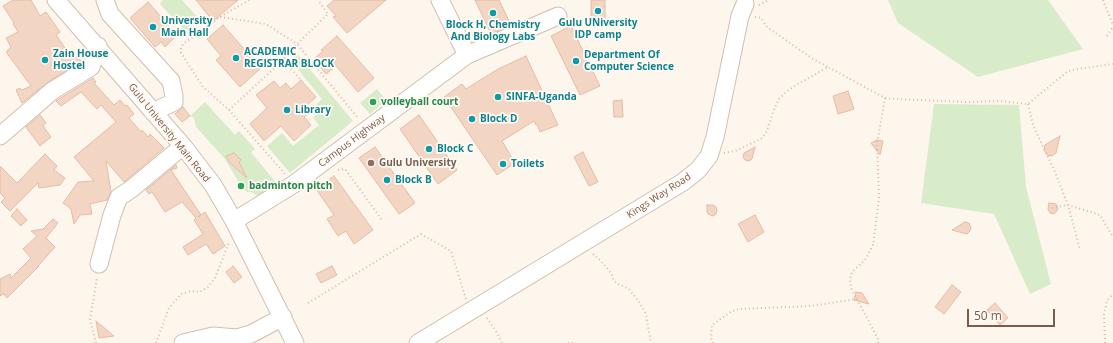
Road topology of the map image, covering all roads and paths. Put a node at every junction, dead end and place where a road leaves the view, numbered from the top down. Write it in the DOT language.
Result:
graph roads {
  1 [pos="56,0"];
  2 [pos="105,0"];
  3 [pos="249,0"];
  4 [pos="318,0"];
  5 [pos="440,0"];
  6 [pos="1103,0"];
  7 [pos="743,10"];
  8 [pos="558,16"];
  9 [pos="220,17"];
  10 [pos="1113,26"];
  11 [pos="1107,36"];
  12 [pos="297,44"];
  13 [pos="98,46"];
  14 [pos="467,55"];
  15 [pos="283,60"];
  16 [pos="1113,64"];
  17 [pos="828,67"];
  18 [pos="301,80"];
  19 [pos="885,98"];
  20 [pos="1028,104"];
  21 [pos="229,110"];
  22 [pos="153,112"];
  23 [pos="367,129"];
  24 [pos="0,136"];
  25 [pos="183,146"];
  26 [pos="709,156"];
  27 [pos="332,171"];
  28 [pos="294,184"];
  29 [pos="1068,205"];
  30 [pos="1052,208"];
  31 [pos="382,220"];
  32 [pos="234,221"];
  33 [pos="1113,237"];
  34 [pos="582,244"];
  35 [pos="1080,250"];
  36 [pos="99,264"];
  37 [pos="1113,294"];
  38 [pos="857,299"];
  39 [pos="308,303"];
  40 [pos="474,308"];
  41 [pos="283,317"];
  42 [pos="96,343"];
  43 [pos="156,343"];
  44 [pos="183,343"];
  45 [pos="295,343"];
  46 [pos="418,343"];
  47 [pos="502,343"];
  48 [pos="568,343"];
  49 [pos="575,343"];
  50 [pos="651,343"];
  51 [pos="713,343"];
  52 [pos="879,343"];
  53 [pos="1105,343"];
  1 -- 13 [label="street, Gulu University Main Road"];
  2 -- 22 [label="street"];
  3 -- 9 [label="path"];
  4 -- 12 [label="path"];
  5 -- 14 [label="street"];
  6 -- 10 [label="path"];
  7 -- 17 [label="path"];
  7 -- 26 [label="street, Kings Way Road"];
  8 -- 14 [label="street, Campus Highway"];
  9 -- 12 [label="path"];
  9 -- 21 [label="path"];
  10 -- 11 [label="path"];
  12 -- 15 [label="path"];
  12 -- 23 [label="path"];
  13 -- 22 [label="street, Gulu University Main Road"];
  13 -- 24 [label="street"];
  14 -- 23 [label="street, Campus Highway"];
  15 -- 18 [label="path"];
  15 -- 21 [label="path"];
  16 -- 20 [label="path"];
  17 -- 19 [label="path"];
  17 -- 26 [label="path"];
  19 -- 20 [label="path"];
  19 -- 38 [label="path"];
  20 -- 29 [label="path"];
  21 -- 28 [label="path"];
  22 -- 25 [label="street, Gulu University Main Road"];
  23 -- 28 [label="street, Campus Highway"];
  25 -- 32 [label="street, Gulu University Main Road"];
  25 -- 36 [label="street"];
  26 -- 34 [label="street, Kings Way Road"];
  27 -- 31 [label="path"];
  28 -- 32 [label="street, Campus Highway"];
  29 -- 30 [label="path"];
  29 -- 33 [label="path"];
  29 -- 35 [label="path"];
  32 -- 41 [label="street, Gulu University Main Road"];
  32 -- 43 [label="path"];
  34 -- 40 [label="street, Kings Way Road"];
  34 -- 50 [label="path"];
  36 -- 42 [label="path"];
  37 -- 53 [label="path"];
  38 -- 51 [label="path"];
  38 -- 52 [label="path"];
  39 -- 40 [label="path"];
  40 -- 46 [label="street, Kings Way Road"];
  40 -- 47 [label="path"];
  41 -- 44 [label="street"];
  41 -- 45 [label="street, Gulu University Main Road"];
  48 -- 49 [label="path"];
}
